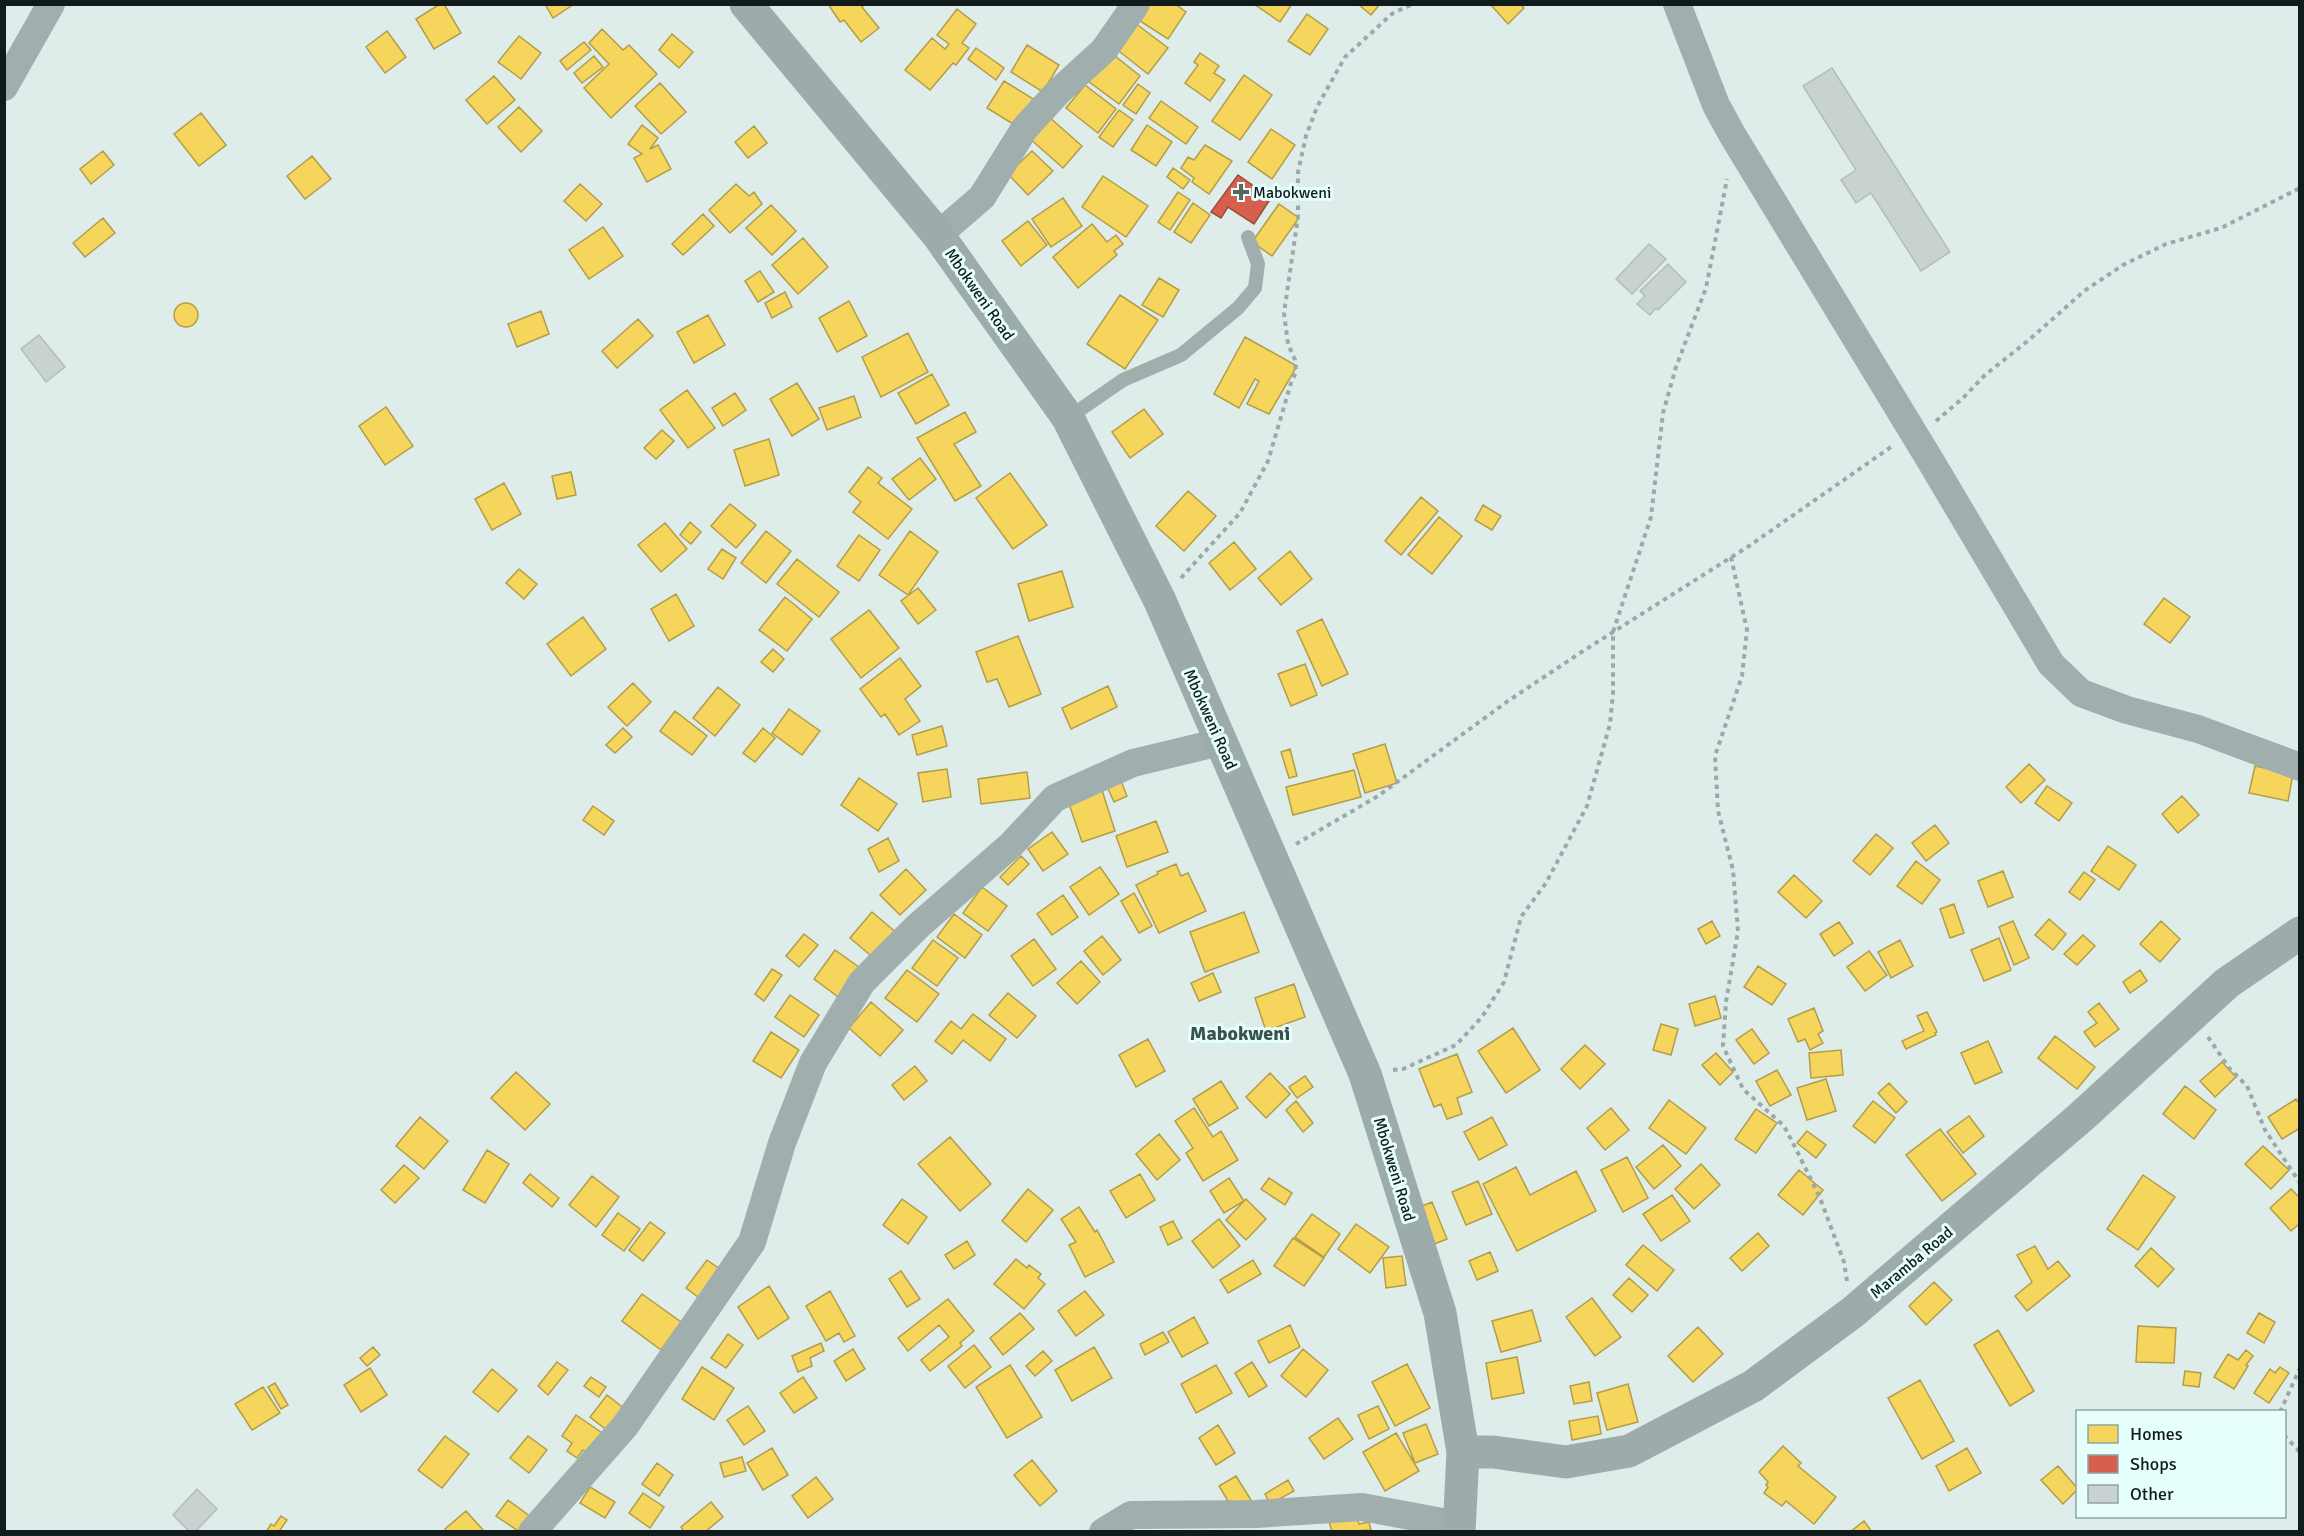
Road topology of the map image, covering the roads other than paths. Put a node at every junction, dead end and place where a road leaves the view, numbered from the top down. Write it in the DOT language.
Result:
graph roads {
  1 [pos="51,4"];
  2 [pos="746,4"];
  3 [pos="1136,4"];
  4 [pos="1677,4"];
  5 [pos="4,87"];
  6 [pos="938,235"];
  7 [pos="1248,237"];
  8 [pos="1068,418"];
  9 [pos="1220,742"];
  10 [pos="2300,767"];
  11 [pos="2300,933"];
  12 [pos="1463,1452"];
  13 [pos="1458,1528"];
  14 [pos="532,1532"];
  15 [pos="1102,1532"];
  1 -- 5 [label="street"];
  2 -- 6 [label="street, Mbokweni Road"];
  3 -- 6 [label="street"];
  4 -- 10 [label="street"];
  6 -- 8 [label="street, Mbokweni Road"];
  7 -- 8 [label="lane"];
  8 -- 9 [label="street, Mbokweni Road"];
  9 -- 12 [label="street, Mbokweni Road"];
  9 -- 14 [label="street"];
  11 -- 12 [label="street, Maramba Road"];
  12 -- 13 [label="street, Mbokweni Road"];
  13 -- 15 [label="street"];
}
